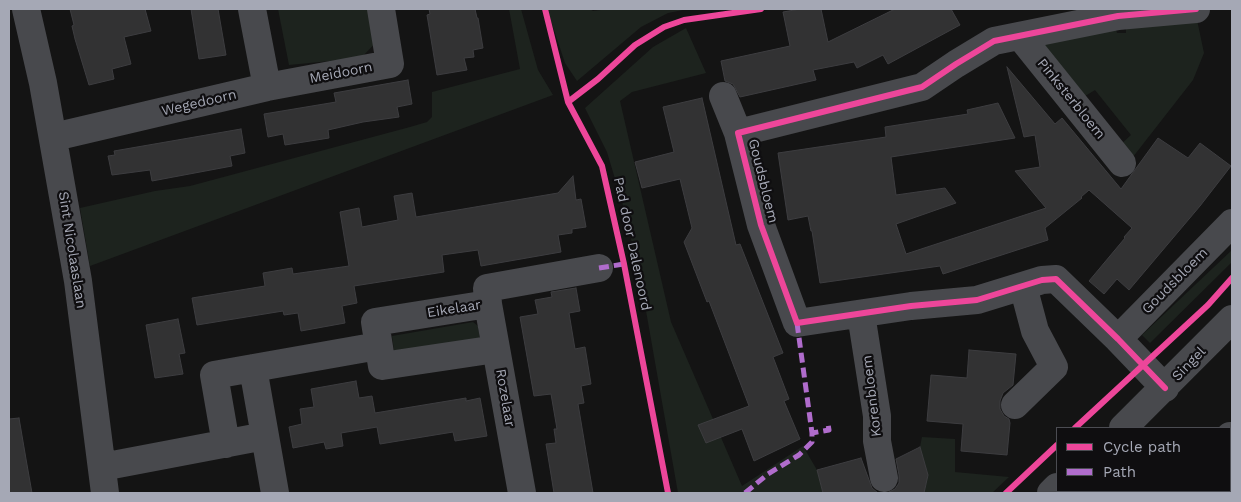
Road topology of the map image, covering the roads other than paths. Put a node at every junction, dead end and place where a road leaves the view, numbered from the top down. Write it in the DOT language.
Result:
graph roads {
  1 [pos="26,9"];
  2 [pos="252,9"];
  3 [pos="381,9"];
  4 [pos="1196,9"];
  5 [pos="1020,36"];
  6 [pos="267,87"];
  7 [pos="724,96"];
  8 [pos="738,134"];
  9 [pos="54,137"];
  10 [pos="1122,163"];
  11 [pos="1232,223"];
  12 [pos="599,268"];
  13 [pos="1023,286"];
  14 [pos="488,304"];
  15 [pos="861,314"];
  16 [pos="1232,319"];
  17 [pos="1118,339"];
  18 [pos="378,346"];
  19 [pos="496,349"];
  20 [pos="253,368"];
  21 [pos="1165,388"];
  22 [pos="1015,404"];
  23 [pos="1124,427"];
  24 [pos="265,436"];
  25 [pos="226,444"];
  26 [pos="884,478"];
  27 [pos="103,480"];
  28 [pos="275,493"];
  29 [pos="522,493"];
  1 -- 9 [label="street, Sint Nicolaaslaan"];
  2 -- 6 [label="street"];
  3 -- 6 [label="street, Meidoorn"];
  4 -- 5 [label="street, Goudsbloem"];
  5 -- 8 [label="street, Goudsbloem"];
  5 -- 10 [label="street, Pinksterbloem"];
  6 -- 9 [label="street, Wegedoorn"];
  7 -- 8 [label="street, Goudsbloem"];
  8 -- 15 [label="street, Goudsbloem"];
  9 -- 27 [label="street, Sint Nicolaaslaan"];
  11 -- 17 [label="street, Goudsbloem"];
  12 -- 14 [label="street, Eikelaar"];
  13 -- 15 [label="street, Goudsbloem"];
  13 -- 17 [label="street, Goudsbloem"];
  13 -- 22 [label="street"];
  14 -- 18 [label="street, Eikelaar"];
  14 -- 19 [label="street, Rozelaar"];
  15 -- 26 [label="street, Korenbloem"];
  16 -- 21 [label="street, Singel"];
  17 -- 21 [label="street, Goudsbloem"];
  18 -- 19 [label="street, Eikelaar"];
  18 -- 20 [label="street"];
  19 -- 29 [label="street, Rozelaar"];
  20 -- 24 [label="street"];
  20 -- 25 [label="street"];
  21 -- 23 [label="street, Singel"];
  24 -- 25 [label="street"];
  24 -- 28 [label="street"];
  25 -- 27 [label="street"];
}
